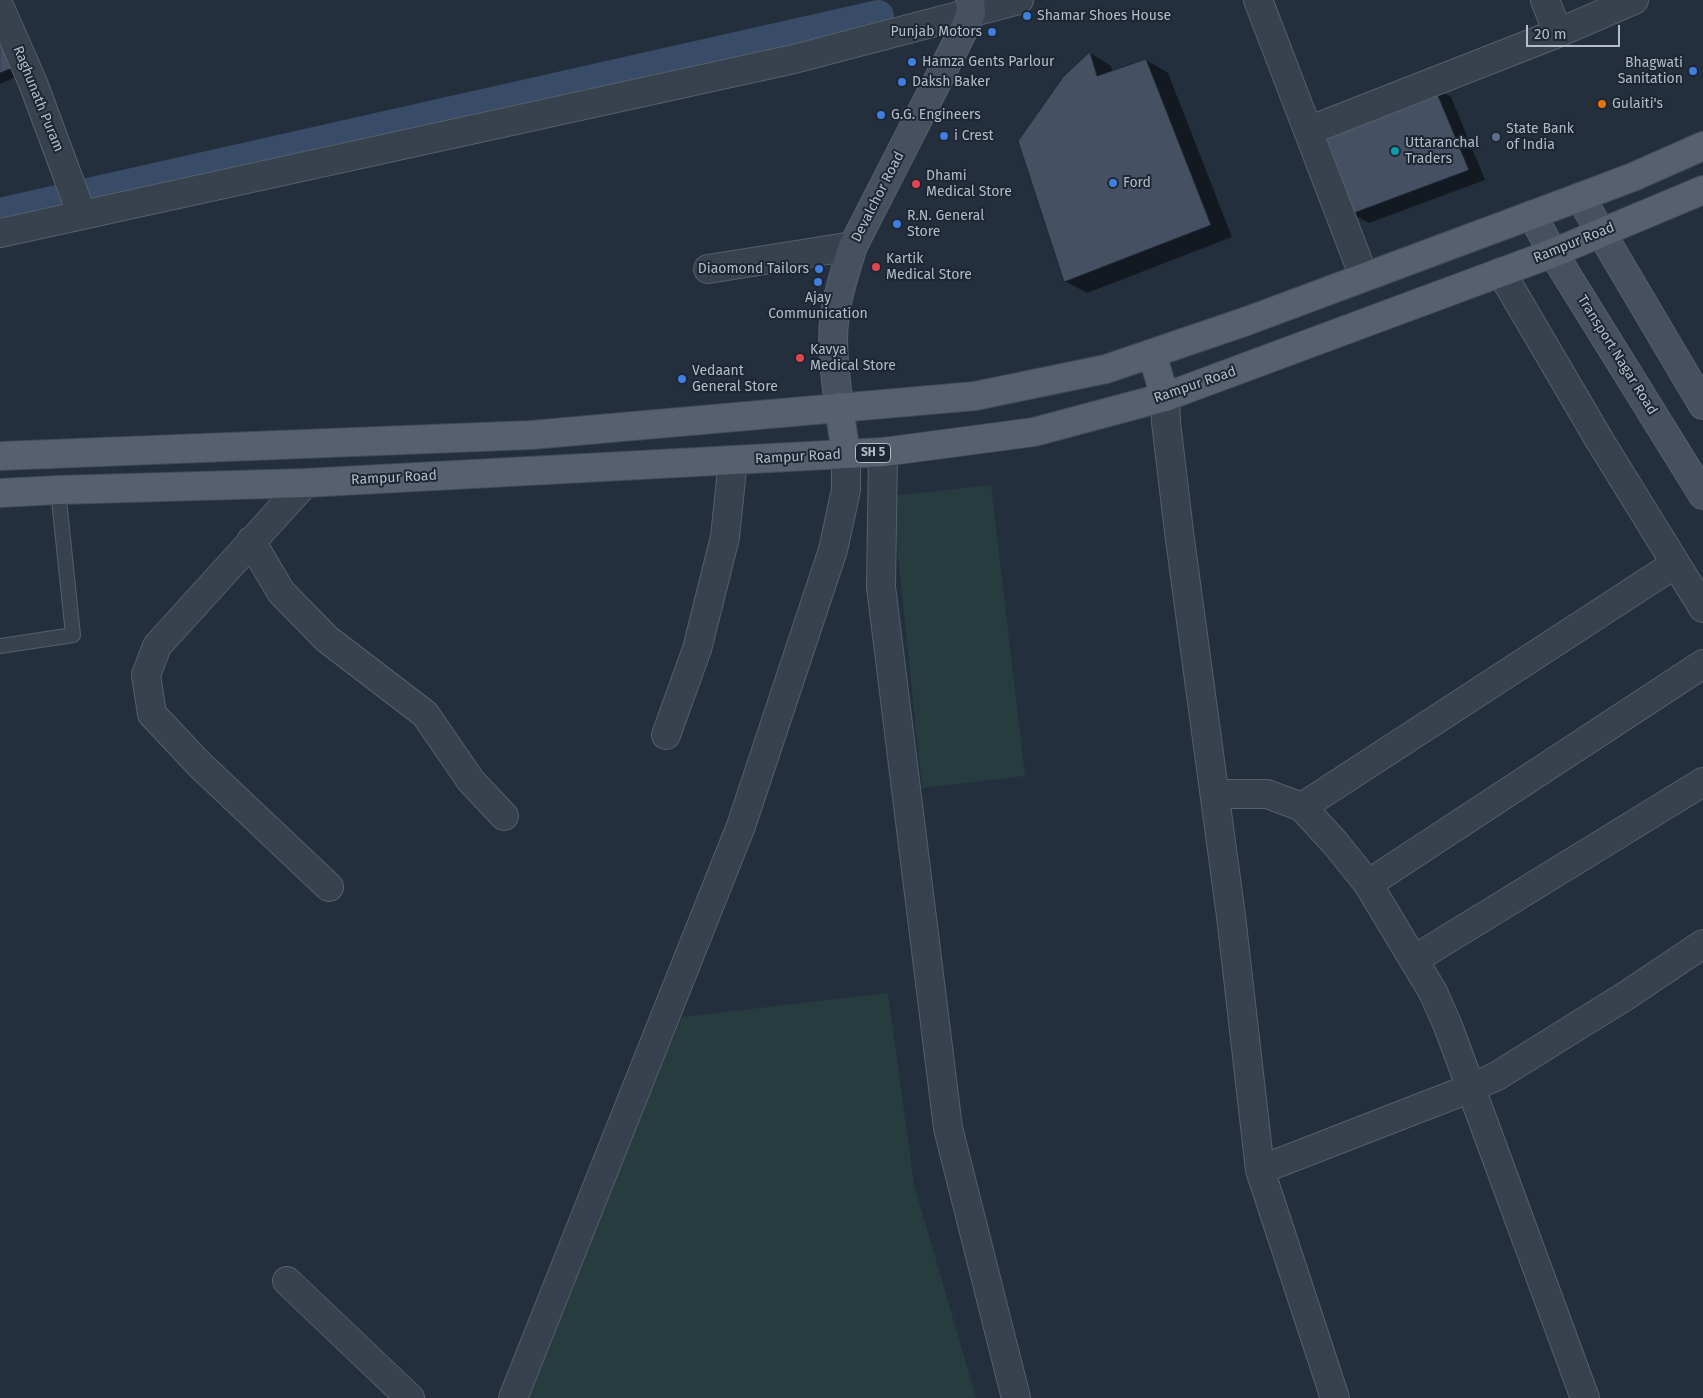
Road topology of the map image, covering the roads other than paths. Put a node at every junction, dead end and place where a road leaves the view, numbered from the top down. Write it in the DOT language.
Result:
graph roads {
  1 [pos="1019,0"];
  2 [pos="1258,0"];
  3 [pos="1546,0"];
  4 [pos="1634,0"];
  5 [pos="970,6"];
  6 [pos="0,8"];
  7 [pos="1558,33"];
  8 [pos="1308,131"];
  9 [pos="1703,146"];
  10 [pos="1703,190"];
  11 [pos="1580,197"];
  12 [pos="78,203"];
  13 [pos="1532,215"];
  14 [pos="0,233"];
  15 [pos="1601,233"];
  16 [pos="853,246"];
  17 [pos="1553,253"];
  18 [pos="708,269"];
  19 [pos="1501,272"];
  20 [pos="1364,277"];
  21 [pos="1152,354"];
  22 [pos="1165,397"];
  23 [pos="1703,404"];
  24 [pos="840,407"];
  25 [pos="883,452"];
  26 [pos="846,454"];
  27 [pos="0,456"];
  28 [pos="733,460"];
  29 [pos="305,482"];
  30 [pos="58,490"];
  31 [pos="0,493"];
  32 [pos="1703,495"];
  33 [pos="251,541"];
  34 [pos="1675,564"];
  35 [pos="1703,608"];
  36 [pos="0,646"];
  37 [pos="1703,664"];
  38 [pos="666,735"];
  39 [pos="1703,782"];
  40 [pos="1216,794"];
  41 [pos="1302,807"];
  42 [pos="504,816"];
  43 [pos="1368,884"];
  44 [pos="329,887"];
  45 [pos="1703,944"];
  46 [pos="1415,959"];
  47 [pos="1471,1088"];
  48 [pos="1260,1170"];
  49 [pos="287,1281"];
  50 [pos="392,1392"];
  51 [pos="513,1398"];
  52 [pos="1016,1398"];
  53 [pos="1335,1398"];
  54 [pos="1585,1398"];
  1 -- 5 [label="street"];
  2 -- 8 [label="street"];
  3 -- 7 [label="street"];
  4 -- 7 [label="street"];
  5 -- 12 [label="street"];
  5 -- 16 [label="main road, Devalchor Road"];
  6 -- 12 [label="street, Raghunath Puram"];
  7 -- 8 [label="street"];
  8 -- 20 [label="street"];
  9 -- 11 [label="main road"];
  10 -- 15 [label="main road, Rampur Road / SH 5"];
  11 -- 13 [label="main road"];
  11 -- 15 [label="main road"];
  12 -- 14 [label="street"];
  13 -- 17 [label="main road, Transport Nagar Road"];
  13 -- 20 [label="main road"];
  15 -- 17 [label="main road, Rampur Road / SH 5"];
  15 -- 23 [label="main road"];
  16 -- 18 [label="street"];
  16 -- 24 [label="main road, Devalchor Road"];
  17 -- 19 [label="main road, Rampur Road / SH 5"];
  17 -- 32 [label="main road, Transport Nagar Road"];
  19 -- 22 [label="main road, Rampur Road / SH 5"];
  19 -- 34 [label="street"];
  20 -- 21 [label="main road"];
  21 -- 22 [label="main road"];
  21 -- 24 [label="main road"];
  22 -- 25 [label="main road, Rampur Road / SH 5"];
  22 -- 40 [label="street"];
  24 -- 26 [label="main road"];
  24 -- 27 [label="main road"];
  25 -- 26 [label="main road, Rampur Road / SH 5"];
  25 -- 52 [label="street"];
  26 -- 28 [label="main road, Rampur Road / SH 5"];
  26 -- 51 [label="street"];
  28 -- 29 [label="main road, Rampur Road / SH 5"];
  28 -- 38 [label="street"];
  29 -- 30 [label="main road, Rampur Road / SH 5"];
  29 -- 33 [label="street"];
  30 -- 31 [label="main road, Rampur Road / SH 5"];
  30 -- 36 [label="lane"];
  33 -- 42 [label="street"];
  33 -- 44 [label="street"];
  34 -- 35 [label="street"];
  34 -- 41 [label="street"];
  37 -- 43 [label="street"];
  39 -- 46 [label="street"];
  40 -- 41 [label="street"];
  40 -- 48 [label="street"];
  41 -- 43 [label="street"];
  43 -- 46 [label="street"];
  45 -- 47 [label="street"];
  46 -- 47 [label="street"];
  47 -- 48 [label="street"];
  47 -- 54 [label="street"];
  48 -- 53 [label="street"];
  49 -- 50 [label="street"];
}
